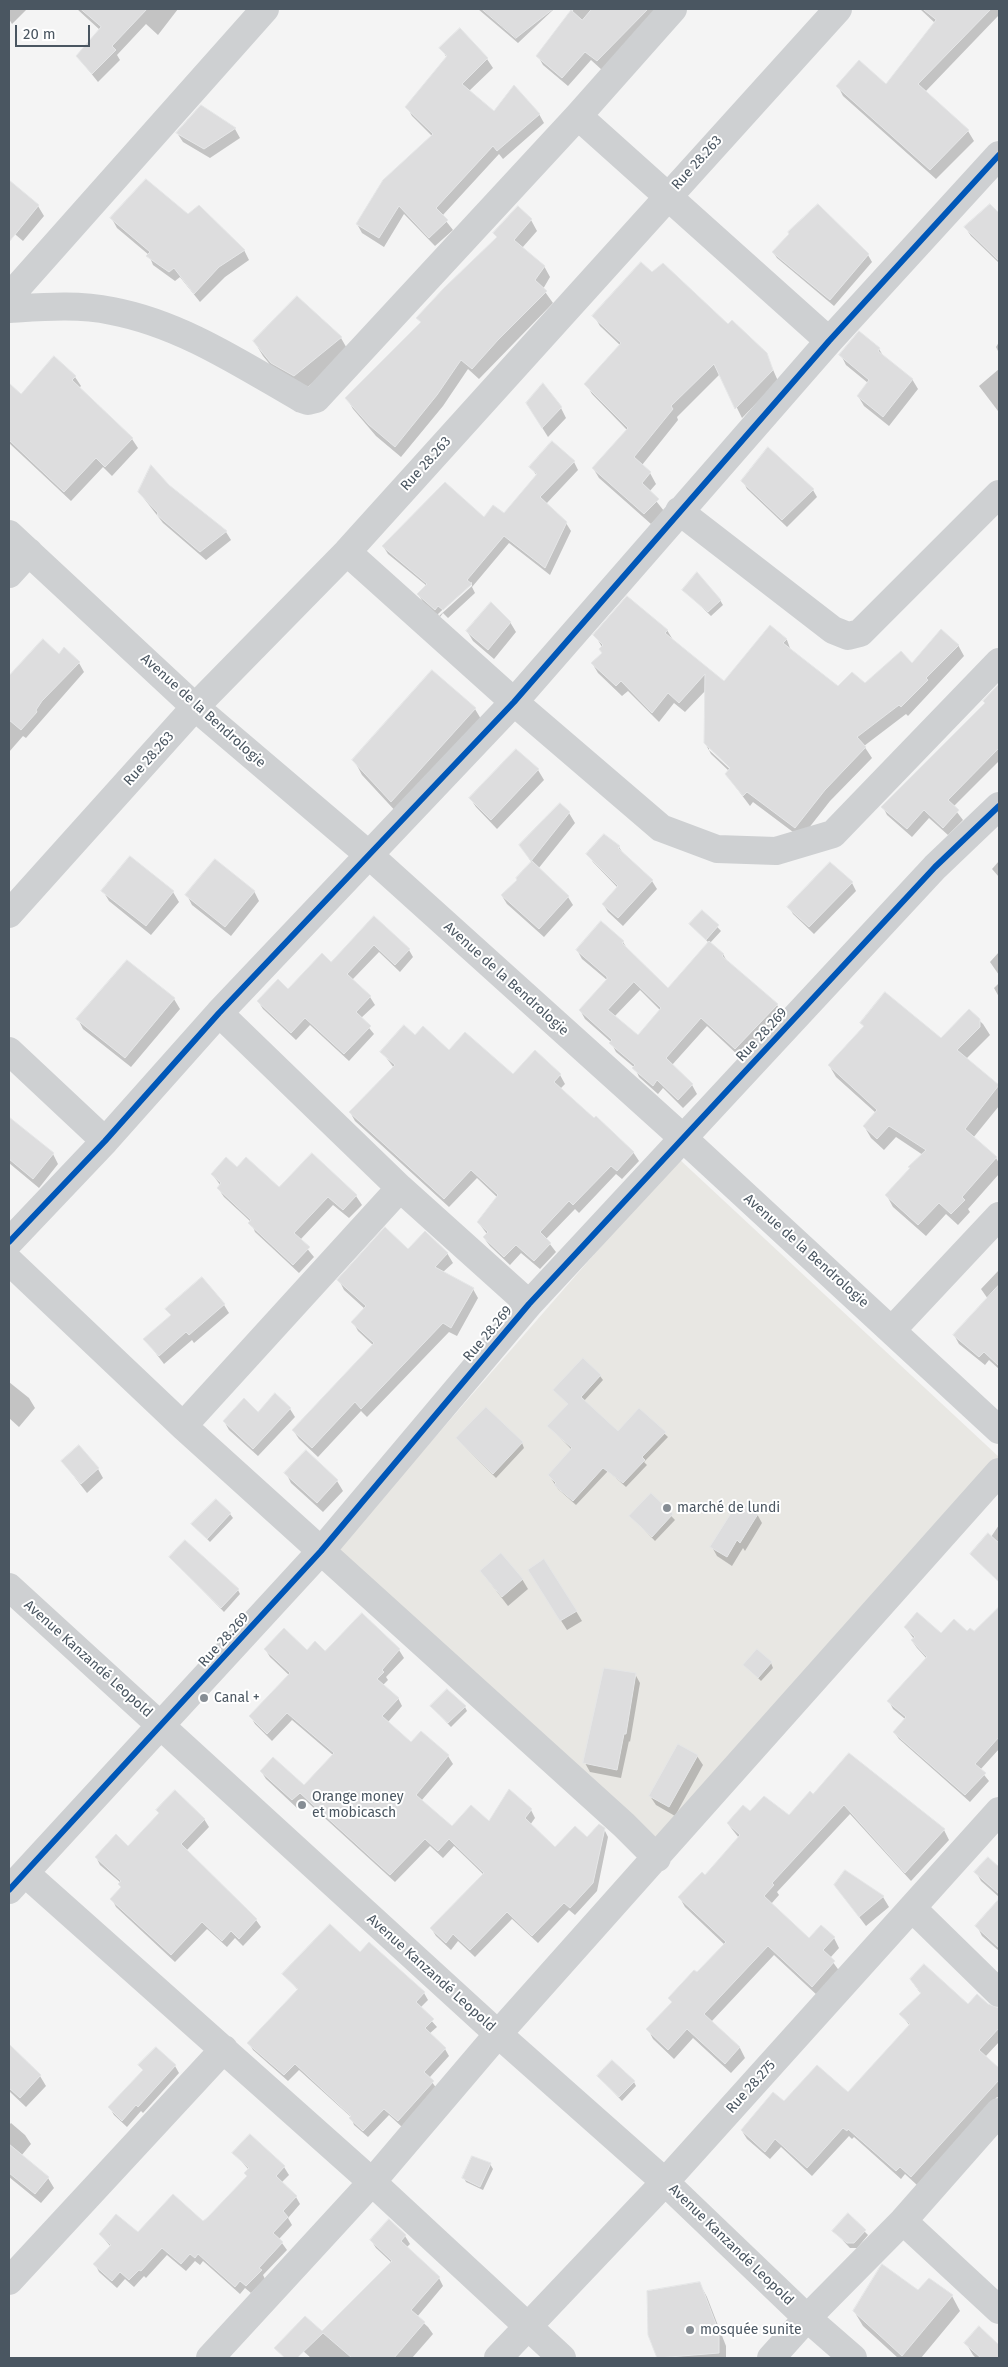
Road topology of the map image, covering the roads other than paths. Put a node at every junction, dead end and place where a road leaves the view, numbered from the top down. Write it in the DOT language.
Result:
graph roads {
  1 [pos="265,9"];
  2 [pos="673,9"];
  3 [pos="838,9"];
  4 [pos="578,116"];
  5 [pos="999,155"];
  6 [pos="666,198"];
  7 [pos="9,297"];
  8 [pos="9,309"];
  9 [pos="829,342"];
  10 [pos="999,496"];
  11 [pos="679,511"];
  12 [pos="9,534"];
  13 [pos="29,552"];
  14 [pos="347,552"];
  15 [pos="9,574"];
  16 [pos="999,662"];
  17 [pos="514,702"];
  18 [pos="195,707"];
  19 [pos="999,806"];
  20 [pos="369,855"];
  21 [pos="9,914"];
  22 [pos="219,1013"];
  23 [pos="9,1051"];
  24 [pos="684,1139"];
  25 [pos="104,1141"];
  26 [pos="400,1188"];
  27 [pos="999,1216"];
  28 [pos="9,1242"];
  29 [pos="9,1261"];
  30 [pos="530,1304"];
  31 [pos="892,1330"];
  32 [pos="183,1426"];
  33 [pos="999,1430"];
  34 [pos="999,1472"];
  35 [pos="321,1551"];
  36 [pos="9,1587"];
  37 [pos="162,1726"];
  38 [pos="999,1811"];
  39 [pos="657,1858"];
  40 [pos="17,1881"];
  41 [pos="912,1908"];
  42 [pos="999,1993"];
  43 [pos="498,2034"];
  44 [pos="224,2049"];
  45 [pos="999,2112"];
  46 [pos="372,2182"];
  47 [pos="665,2182"];
  48 [pos="903,2221"];
  49 [pos="9,2281"];
  50 [pos="999,2310"];
  51 [pos="807,2318"];
  52 [pos="528,2325"];
  53 [pos="210,2358"];
  54 [pos="498,2358"];
  55 [pos="562,2358"];
  56 [pos="771,2358"];
  57 [pos="853,2358"];
  1 -- 7 [label="street"];
  2 -- 4 [label="street"];
  3 -- 6 [label="street, Rue 28.263"];
  4 -- 6 [label="street"];
  4 -- 8 [label="street"];
  5 -- 9 [label="street"];
  6 -- 9 [label="street"];
  6 -- 14 [label="street, Rue 28.263"];
  9 -- 11 [label="street"];
  10 -- 11 [label="street"];
  11 -- 17 [label="street"];
  12 -- 13 [label="street, Avenue de la Bendrologie"];
  13 -- 15 [label="street"];
  13 -- 18 [label="street, Avenue de la Bendrologie"];
  14 -- 17 [label="street"];
  14 -- 18 [label="street, Rue 28.263"];
  16 -- 17 [label="street"];
  17 -- 20 [label="street"];
  18 -- 20 [label="street, Avenue de la Bendrologie"];
  18 -- 21 [label="street, Rue 28.263"];
  19 -- 24 [label="street, Rue 28.269"];
  20 -- 22 [label="street"];
  20 -- 24 [label="street, Avenue de la Bendrologie"];
  22 -- 25 [label="street"];
  22 -- 26 [label="street"];
  23 -- 25 [label="street"];
  24 -- 30 [label="street, Rue 28.269"];
  24 -- 31 [label="street, Avenue de la Bendrologie"];
  25 -- 28 [label="street"];
  26 -- 30 [label="street"];
  26 -- 32 [label="street"];
  27 -- 31 [label="street"];
  29 -- 32 [label="street"];
  30 -- 35 [label="street, Rue 28.269"];
  31 -- 33 [label="street, Avenue de la Bendrologie"];
  32 -- 35 [label="street"];
  34 -- 39 [label="street"];
  35 -- 37 [label="street, Rue 28.269"];
  35 -- 39 [label="street"];
  36 -- 37 [label="street, Avenue Kanzandé Leopold"];
  37 -- 40 [label="street, Rue 28.269"];
  37 -- 43 [label="street, Avenue Kanzandé Leopold"];
  38 -- 41 [label="street, Rue 28.275"];
  39 -- 43 [label="street"];
  40 -- 44 [label="street"];
  41 -- 42 [label="street"];
  41 -- 47 [label="street, Rue 28.275"];
  43 -- 46 [label="street"];
  43 -- 47 [label="street, Avenue Kanzandé Leopold"];
  44 -- 46 [label="street"];
  44 -- 49 [label="street"];
  45 -- 48 [label="street"];
  46 -- 52 [label="street"];
  46 -- 53 [label="street"];
  47 -- 51 [label="street, Avenue Kanzandé Leopold"];
  47 -- 52 [label="street, Rue 28.275"];
  48 -- 50 [label="street"];
  48 -- 51 [label="street"];
  51 -- 56 [label="street"];
  51 -- 57 [label="street, Avenue Kanzandé Leopold"];
  52 -- 54 [label="street, Rue 28.275"];
  52 -- 55 [label="street"];
}
